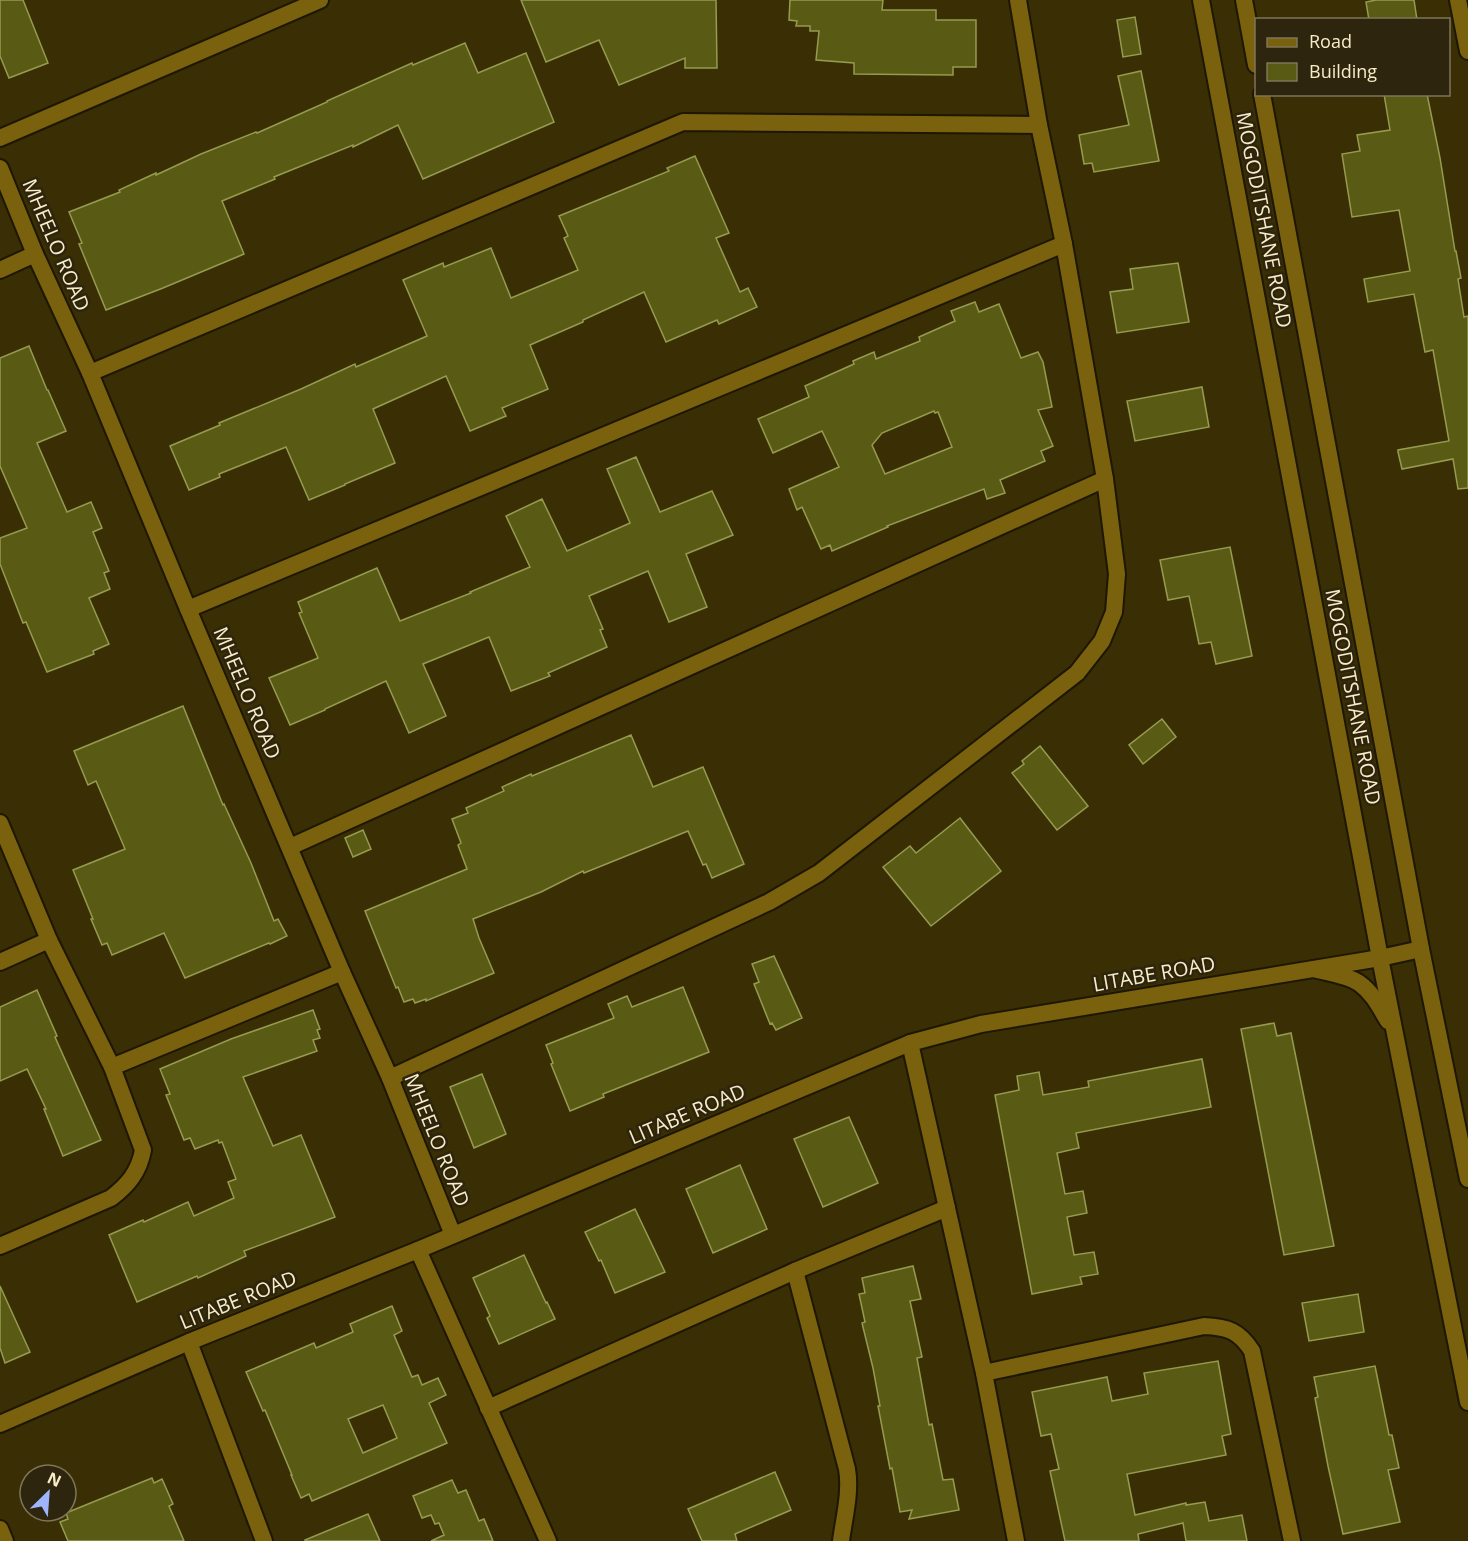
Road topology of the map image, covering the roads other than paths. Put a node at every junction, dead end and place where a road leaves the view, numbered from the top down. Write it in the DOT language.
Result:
graph roads {
  1 [pos="320,0"];
  2 [pos="1018,0"];
  3 [pos="1201,0"];
  4 [pos="1244,0"];
  5 [pos="1458,0"];
  6 [pos="1468,51"];
  7 [pos="1255,55"];
  8 [pos="1262,96"];
  9 [pos="1039,125"];
  10 [pos="0,138"];
  11 [pos="0,168"];
  12 [pos="1064,244"];
  13 [pos="35,255"];
  14 [pos="0,270"];
  15 [pos="90,373"];
  16 [pos="1105,479"];
  17 [pos="188,609"];
  18 [pos="0,824"];
  19 [pos="290,847"];
  20 [pos="49,940"];
  21 [pos="1421,949"];
  22 [pos="1380,958"];
  23 [pos="0,962"];
  24 [pos="1314,969"];
  25 [pos="342,972"];
  26 [pos="1395,1035"];
  27 [pos="909,1043"];
  28 [pos="112,1067"];
  29 [pos="390,1078"];
  30 [pos="1468,1179"];
  31 [pos="947,1208"];
  32 [pos="453,1235"];
  33 [pos="0,1246"];
  34 [pos="418,1250"];
  35 [pos="795,1271"];
  36 [pos="189,1342"];
  37 [pos="984,1373"];
  38 [pos="1468,1402"];
  39 [pos="488,1408"];
  40 [pos="0,1424"];
  41 [pos="0,1528"];
  42 [pos="5,1541"];
  43 [pos="264,1541"];
  44 [pos="548,1541"];
  45 [pos="841,1541"];
  46 [pos="1016,1541"];
  47 [pos="1292,1541"];
  1 -- 10 [label="street"];
  2 -- 9 [label="street"];
  3 -- 22 [label="street, MOGODITSHANE ROAD"];
  4 -- 7 [label="street"];
  5 -- 6 [label="street"];
  8 -- 21 [label="street, MOGODITSHANE ROAD"];
  9 -- 12 [label="street"];
  9 -- 15 [label="street"];
  11 -- 13 [label="street, MHEELO ROAD"];
  12 -- 16 [label="street"];
  12 -- 17 [label="street"];
  13 -- 14 [label="street"];
  13 -- 15 [label="street, MHEELO ROAD"];
  15 -- 17 [label="street, MHEELO ROAD"];
  16 -- 19 [label="street"];
  16 -- 29 [label="street"];
  17 -- 19 [label="street, MHEELO ROAD"];
  18 -- 20 [label="street"];
  19 -- 25 [label="street, MHEELO ROAD"];
  20 -- 23 [label="street"];
  20 -- 28 [label="street"];
  21 -- 22 [label="street, LITABE ROAD"];
  21 -- 30 [label="street, MOGODITSHANE ROAD"];
  22 -- 24 [label="street, LITABE ROAD"];
  22 -- 26 [label="street, MOGODITSHANE ROAD"];
  24 -- 26 [label="street"];
  24 -- 27 [label="street, LITABE ROAD"];
  25 -- 28 [label="street"];
  25 -- 29 [label="street, MHEELO ROAD"];
  26 -- 38 [label="street, MOGODITSHANE ROAD"];
  27 -- 31 [label="street"];
  27 -- 32 [label="street, LITABE ROAD"];
  28 -- 33 [label="street"];
  29 -- 32 [label="street, MHEELO ROAD"];
  31 -- 35 [label="street"];
  31 -- 37 [label="street"];
  32 -- 34 [label="street, LITABE ROAD"];
  34 -- 36 [label="street, LITABE ROAD"];
  34 -- 39 [label="street"];
  35 -- 39 [label="street"];
  35 -- 45 [label="street"];
  36 -- 40 [label="street, LITABE ROAD"];
  36 -- 43 [label="street"];
  37 -- 46 [label="street"];
  37 -- 47 [label="street"];
  39 -- 44 [label="street"];
  41 -- 42 [label="street"];
}
